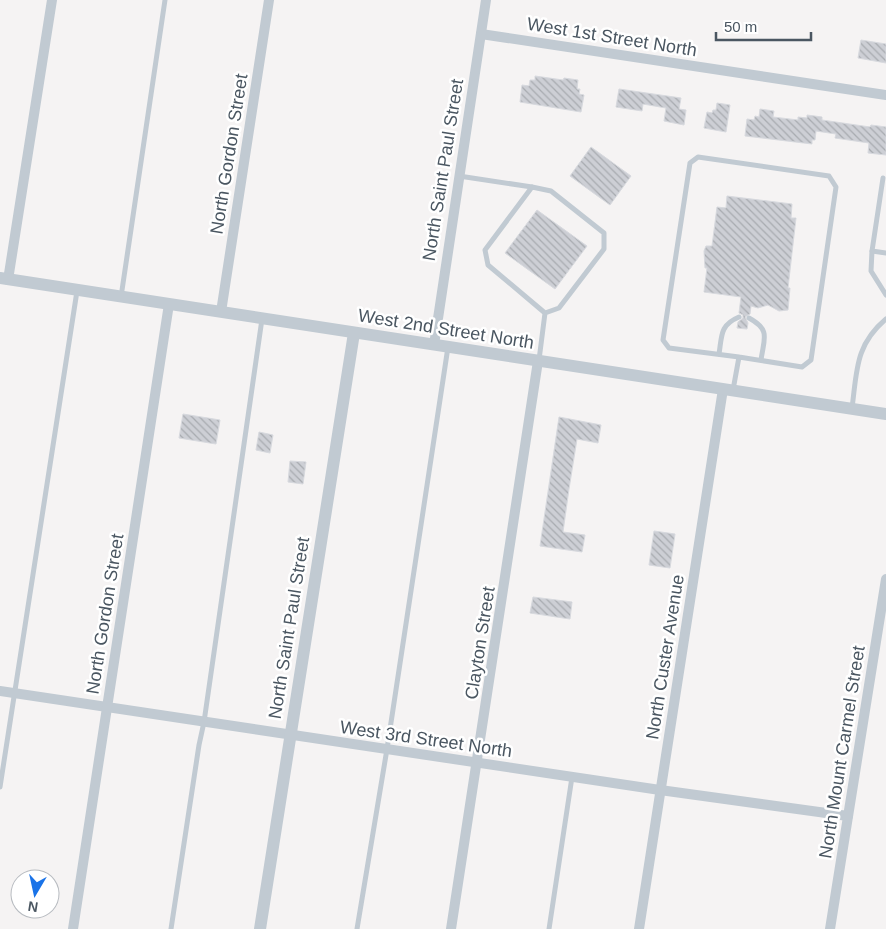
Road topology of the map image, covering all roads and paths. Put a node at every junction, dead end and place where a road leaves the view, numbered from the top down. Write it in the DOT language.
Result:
graph roads {
  1 [pos="52,0"];
  2 [pos="165,0"];
  3 [pos="269,0"];
  4 [pos="486,0"];
  5 [pos="481,34"];
  6 [pos="886,95"];
  7 [pos="460,176"];
  8 [pos="883,178"];
  9 [pos="532,187"];
  10 [pos="872,251"];
  11 [pos="886,253"];
  12 [pos="4,279"];
  13 [pos="77,290"];
  14 [pos="886,296"];
  15 [pos="121,297"];
  16 [pos="169,304"];
  17 [pos="221,312"];
  18 [pos="545,313"];
  19 [pos="739,316"];
  20 [pos="749,318"];
  21 [pos="262,319"];
  22 [pos="886,319"];
  23 [pos="354,333"];
  24 [pos="434,345"];
  25 [pos="448,347"];
  26 [pos="719,354"];
  27 [pos="739,357"];
  28 [pos="761,360"];
  29 [pos="538,361"];
  30 [pos="728,390"];
  31 [pos="852,409"];
  32 [pos="886,414"];
  33 [pos="886,579"];
  34 [pos="0,691"];
  35 [pos="14,693"];
  36 [pos="107,707"];
  37 [pos="204,722"];
  38 [pos="290,735"];
  39 [pos="387,749"];
  40 [pos="478,763"];
  41 [pos="572,777"];
  42 [pos="0,787"];
  43 [pos="660,790"];
  44 [pos="848,816"];
  45 [pos="73,929"];
  46 [pos="171,929"];
  47 [pos="260,929"];
  48 [pos="357,929"];
  49 [pos="452,929"];
  50 [pos="549,929"];
  51 [pos="639,929"];
  52 [pos="830,929"];
  1 -- 12 [label="street"];
  2 -- 15 [label="lane"];
  3 -- 17 [label="street, North Gordon Street"];
  4 -- 5 [label="street, North Saint Paul Street"];
  5 -- 6 [label="street, West 1st Street North"];
  5 -- 7 [label="street, North Saint Paul Street"];
  7 -- 9 [label="lane"];
  7 -- 24 [label="street, North Saint Paul Street"];
  8 -- 10 [label="lane"];
  9 -- 18 [label="lane"];
  9 -- 18 [label="lane"];
  10 -- 11 [label="lane"];
  10 -- 14 [label="lane"];
  12 -- 13 [label="street, West 2nd Street North"];
  13 -- 15 [label="street, West 2nd Street North"];
  13 -- 35 [label="lane"];
  15 -- 16 [label="street, West 2nd Street North"];
  16 -- 17 [label="street, West 2nd Street North"];
  16 -- 36 [label="street, North Gordon Street"];
  17 -- 21 [label="street, West 2nd Street North"];
  18 -- 29 [label="lane"];
  19 -- 26 [label="lane"];
  20 -- 28 [label="lane"];
  21 -- 23 [label="street, West 2nd Street North"];
  21 -- 37 [label="lane"];
  22 -- 31 [label="lane"];
  23 -- 24 [label="street, West 2nd Street North"];
  23 -- 38 [label="street, North Saint Paul Street"];
  24 -- 25 [label="street, West 2nd Street North"];
  25 -- 29 [label="street, West 2nd Street North"];
  25 -- 39 [label="lane"];
  26 -- 27 [label="lane"];
  26 -- 28 [label="lane"];
  27 -- 28 [label="lane"];
  27 -- 30 [label="lane"];
  29 -- 30 [label="street, West 2nd Street North"];
  29 -- 40 [label="street, Clayton Street"];
  30 -- 31 [label="street, West 2nd Street North"];
  30 -- 43 [label="street, North Custer Avenue"];
  31 -- 32 [label="street, West 2nd Street North"];
  33 -- 44 [label="street, North Mount Carmel Street"];
  34 -- 35 [label="street, West 3rd Street North"];
  35 -- 36 [label="street, West 3rd Street North"];
  35 -- 42 [label="lane"];
  36 -- 37 [label="street, West 3rd Street North"];
  36 -- 45 [label="street, North Gordon Street"];
  37 -- 38 [label="street, West 3rd Street North"];
  37 -- 46 [label="lane"];
  38 -- 39 [label="street, West 3rd Street North"];
  38 -- 47 [label="street, North Saint Paul Street"];
  39 -- 40 [label="street, West 3rd Street North"];
  39 -- 48 [label="lane"];
  40 -- 41 [label="street, West 3rd Street North"];
  40 -- 49 [label="street, Clayton Street"];
  41 -- 43 [label="street, West 3rd Street North"];
  41 -- 50 [label="lane"];
  43 -- 44 [label="street, West 3rd Street North"];
  43 -- 51 [label="street, North Custer Avenue"];
  44 -- 52 [label="street, North Mount Carmel Street"];
}
